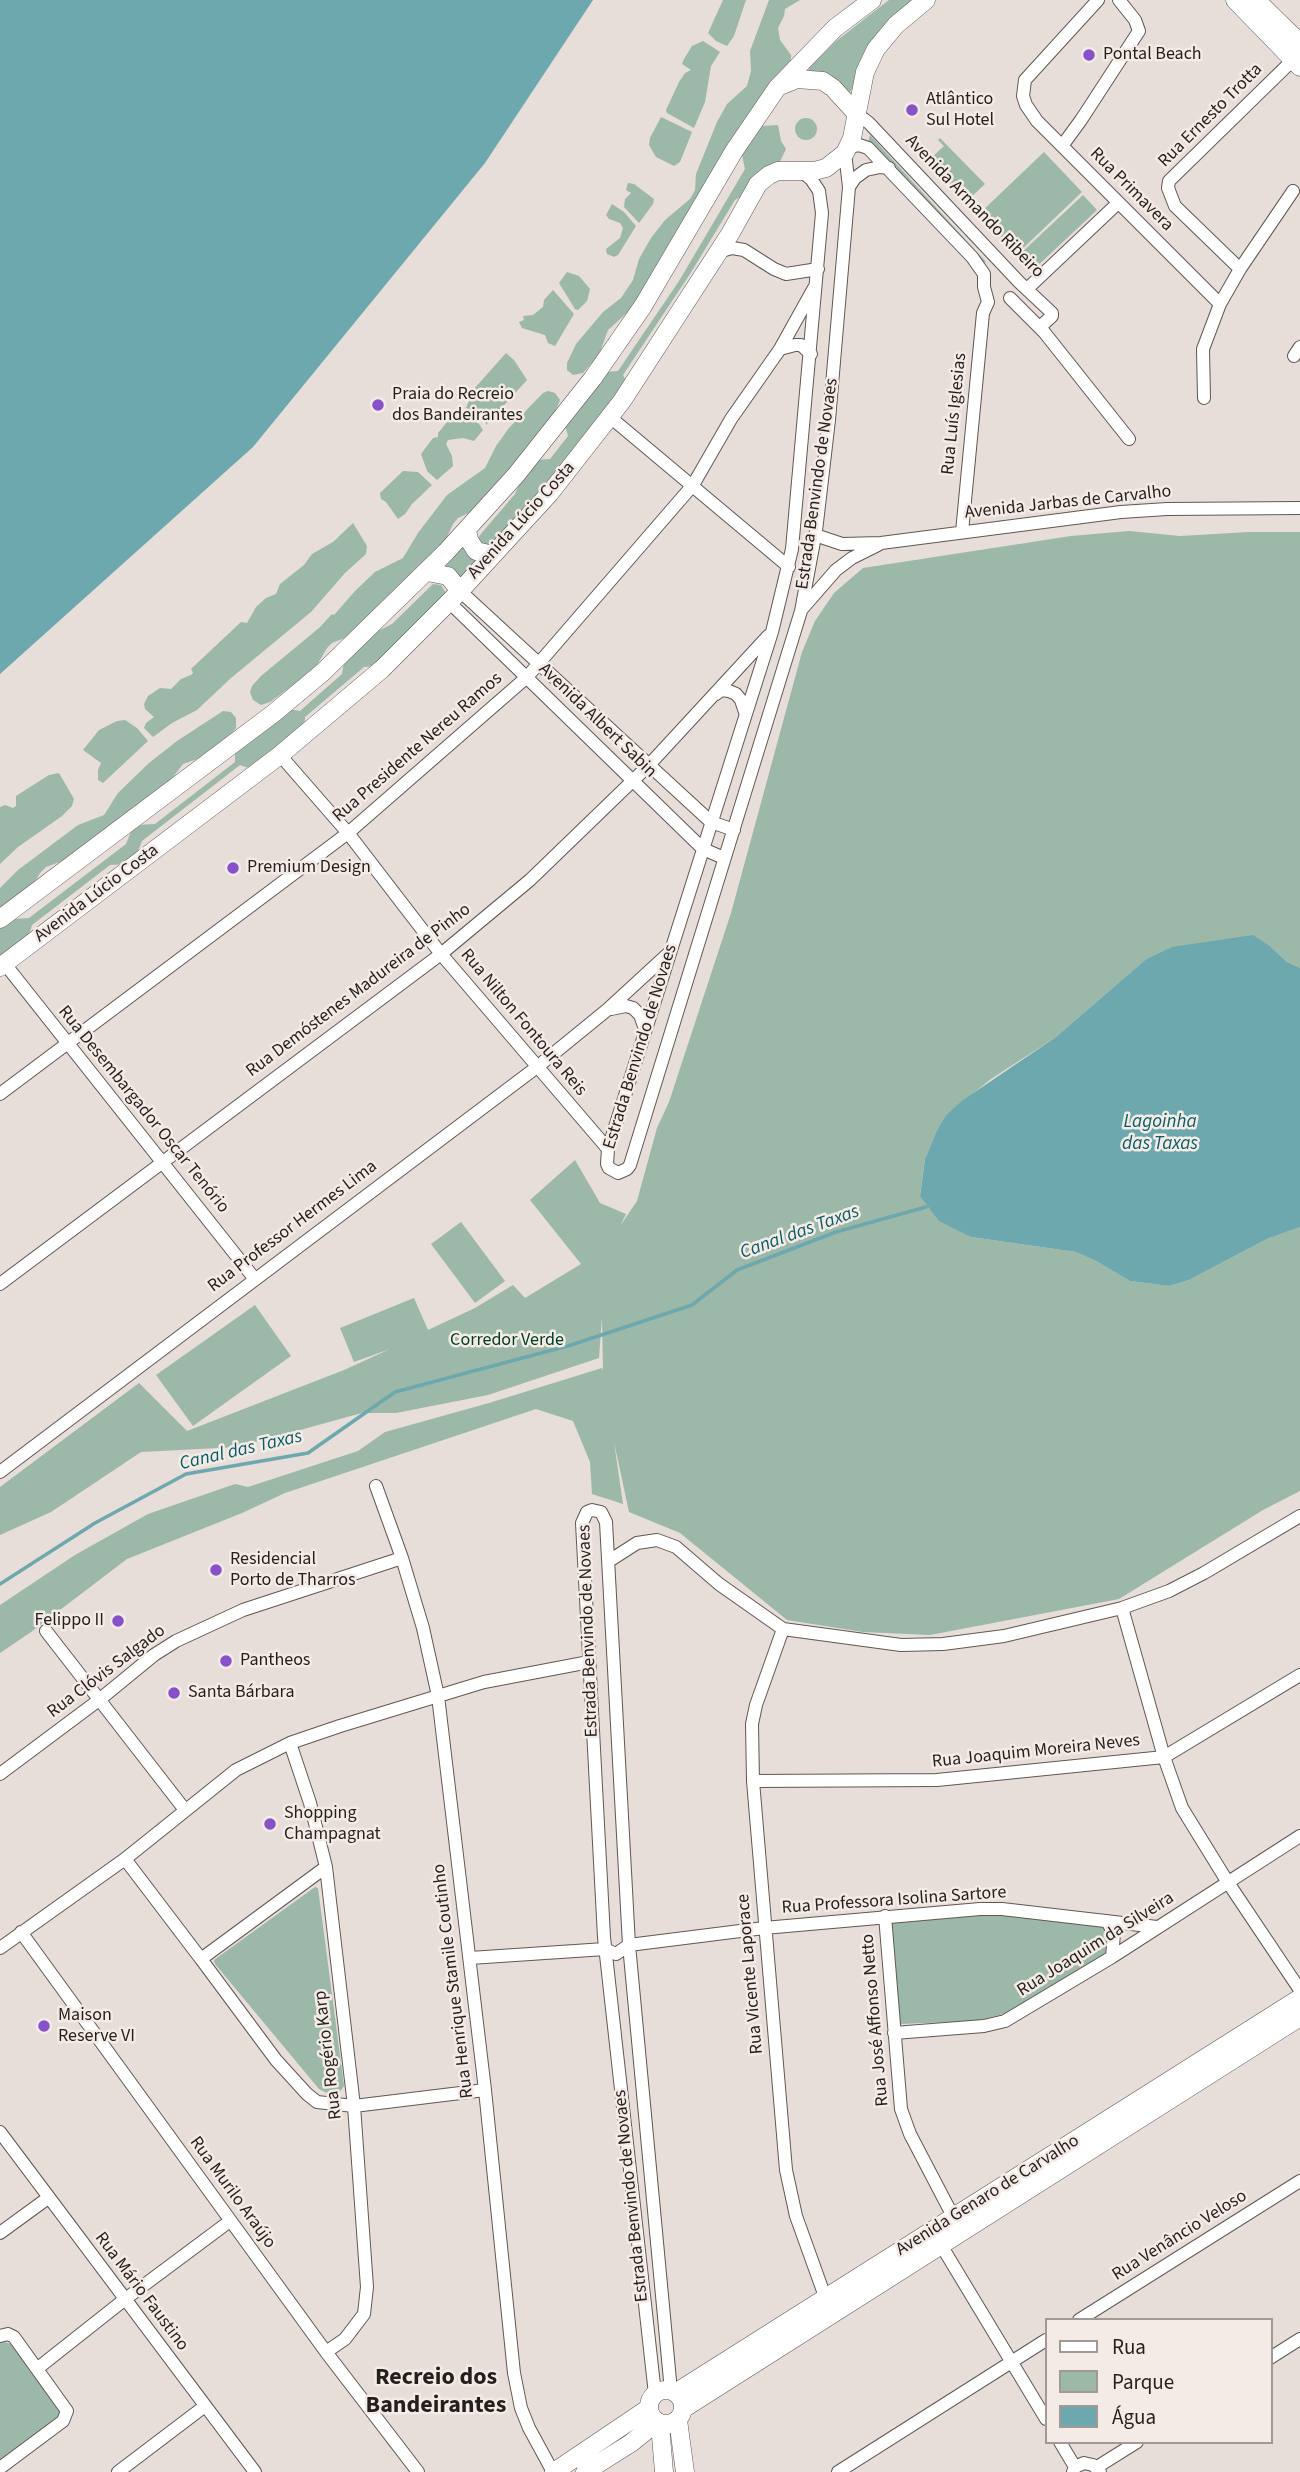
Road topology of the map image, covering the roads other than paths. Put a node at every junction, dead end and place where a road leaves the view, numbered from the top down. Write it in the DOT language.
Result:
graph roads {
  1 [pos="872,0"];
  2 [pos="926,0"];
  3 [pos="1098,0"];
  4 [pos="1119,0"];
  5 [pos="1235,0"];
  6 [pos="1256,0"];
  7 [pos="1298,56"];
  8 [pos="777,88"];
  9 [pos="856,113"];
  10 [pos="1062,146"];
  11 [pos="847,150"];
  12 [pos="902,157"];
  13 [pos="888,169"];
  14 [pos="914,170"];
  15 [pos="801,171"];
  16 [pos="902,183"];
  17 [pos="849,187"];
  18 [pos="1293,191"];
  19 [pos="1118,203"];
  20 [pos="718,253"];
  21 [pos="999,261"];
  22 [pos="818,269"];
  23 [pos="1240,269"];
  24 [pos="984,274"];
  25 [pos="817,283"];
  26 [pos="1023,286"];
  27 [pos="1010,298"];
  28 [pos="988,302"];
  29 [pos="1220,304"];
  30 [pos="1040,327"];
  31 [pos="780,349"];
  32 [pos="811,354"];
  33 [pos="1204,398"];
  34 [pos="610,418"];
  35 [pos="1129,439"];
  36 [pos="693,485"];
  37 [pos="1300,508"];
  38 [pos="467,530"];
  39 [pos="962,532"];
  40 [pos="815,535"];
  41 [pos="881,543"];
  42 [pos="493,555"];
  43 [pos="789,567"];
  44 [pos="427,572"];
  45 [pos="455,597"];
  46 [pos="801,611"];
  47 [pos="772,632"];
  48 [pos="540,663"];
  49 [pos="527,677"];
  50 [pos="713,696"];
  51 [pos="745,712"];
  52 [pos="280,755"];
  53 [pos="649,765"];
  54 [pos="634,779"];
  55 [pos="711,822"];
  56 [pos="734,830"];
  57 [pos="348,833"];
  58 [pos="703,849"];
  59 [pos="724,858"];
  60 [pos="0,919"];
  61 [pos="670,953"];
  62 [pos="441,954"];
  63 [pos="2,966"];
  64 [pos="607,1010"];
  65 [pos="645,1030"];
  66 [pos="67,1044"];
  67 [pos="537,1067"];
  68 [pos="0,1094"];
  69 [pos="608,1149"];
  70 [pos="162,1161"];
  71 [pos="254,1278"];
  72 [pos="0,1284"];
  73 [pos="0,1472"];
  74 [pos="376,1486"];
  75 [pos="1300,1516"];
  76 [pos="402,1558"];
  77 [pos="609,1561"];
  78 [pos="1122,1608"];
  79 [pos="783,1629"];
  80 [pos="46,1631"];
  81 [pos="589,1662"];
  82 [pos="1300,1675"];
  83 [pos="438,1696"];
  84 [pos="99,1700"];
  85 [pos="290,1744"];
  86 [pos="1164,1757"];
  87 [pos="0,1774"];
  88 [pos="753,1781"];
  89 [pos="185,1810"];
  90 [pos="1300,1836"];
  91 [pos="124,1859"];
  92 [pos="326,1867"];
  93 [pos="1227,1881"];
  94 [pos="885,1916"];
  95 [pos="1107,1921"];
  96 [pos="1157,1927"];
  97 [pos="764,1928"];
  98 [pos="21,1932"];
  99 [pos="629,1942"];
  100 [pos="605,1943"];
  101 [pos="0,1948"];
  102 [pos="1112,1957"];
  103 [pos="470,1958"];
  104 [pos="201,1959"];
  105 [pos="1300,1990"];
  106 [pos="1300,1998"];
  107 [pos="1300,2017"];
  108 [pos="894,2033"];
  109 [pos="485,2090"];
  110 [pos="354,2106"];
  111 [pos="0,2133"];
  112 [pos="1300,2181"];
  113 [pos="48,2198"];
  114 [pos="230,2221"];
  115 [pos="958,2225"];
  116 [pos="0,2233"];
  117 [pos="941,2245"];
  118 [pos="124,2300"];
  119 [pos="829,2306"];
  120 [pos="1082,2318"];
  121 [pos="0,2336"];
  122 [pos="1300,2339"];
  123 [pos="1044,2341"];
  124 [pos="326,2352"];
  125 [pos="1272,2357"];
  126 [pos="1012,2362"];
  127 [pos="38,2368"];
  128 [pos="205,2406"];
  129 [pos="666,2408"];
  130 [pos="1044,2416"];
  131 [pos="1061,2444"];
  132 [pos="1134,2444"];
  133 [pos="7,2468"];
  134 [pos="1074,2470"];
  135 [pos="1098,2470"];
  136 [pos="118,2472"];
  137 [pos="255,2472"];
  138 [pos="418,2472"];
  139 [pos="553,2472"];
  140 [pos="585,2472"];
  141 [pos="664,2472"];
  142 [pos="685,2472"];
  143 [pos="838,2472"];
  1 -- 8 [label="main road, Avenida Lúcio Costa"];
  2 -- 9 [label="main road"];
  3 -- 10 [label="street, Rua Primavera"];
  4 -- 10 [label="street"];
  5 -- 7 [label="main road"];
  6 -- 7 [label="main road"];
  7 -- 23 [label="street, Rua Ernesto Trotta"];
  8 -- 9 [label="main road"];
  8 -- 38 [label="main road, Avenida Lúcio Costa"];
  9 -- 11 [label="main road"];
  9 -- 12 [label="street, Avenida Armando Ribeiro"];
  10 -- 19 [label="street, Rua Primavera"];
  11 -- 13 [label="street, Avenida Armando Ribeiro"];
  11 -- 15 [label="main road, Avenida Lúcio Costa"];
  11 -- 17 [label="street, Estrada Benvindo de Novaes"];
  12 -- 13 [label="street"];
  12 -- 14 [label="street, Avenida Armando Ribeiro"];
  13 -- 16 [label="street, Avenida Armando Ribeiro"];
  13 -- 17 [label="street"];
  14 -- 16 [label="street"];
  14 -- 21 [label="street, Avenida Armando Ribeiro"];
  15 -- 20 [label="main road, Avenida Lúcio Costa"];
  15 -- 22 [label="street, Estrada Benvindo de Novaes"];
  16 -- 24 [label="street, Avenida Armando Ribeiro"];
  17 -- 40 [label="street, Estrada Benvindo de Novaes"];
  18 -- 23 [label="street"];
  19 -- 26 [label="street"];
  19 -- 29 [label="street, Rua Primavera"];
  20 -- 22 [label="street"];
  20 -- 34 [label="main road, Avenida Lúcio Costa"];
  21 -- 24 [label="street"];
  21 -- 26 [label="street, Avenida Armando Ribeiro"];
  22 -- 25 [label="street, Estrada Benvindo de Novaes"];
  23 -- 29 [label="street"];
  24 -- 28 [label="street"];
  25 -- 31 [label="street, Rua Presidente Nereu Ramos"];
  25 -- 32 [label="street, Estrada Benvindo de Novaes"];
  26 -- 27 [label="street"];
  26 -- 30 [label="street, Avenida Armando Ribeiro"];
  27 -- 28 [label="street"];
  27 -- 30 [label="street, Avenida Armando Ribeiro"];
  28 -- 39 [label="street, Rua Luís Iglesias"];
  29 -- 33 [label="street"];
  30 -- 35 [label="street, Avenida Armando Ribeiro"];
  31 -- 32 [label="street"];
  31 -- 36 [label="street, Rua Presidente Nereu Ramos"];
  32 -- 43 [label="street, Estrada Benvindo de Novaes"];
  34 -- 36 [label="street"];
  34 -- 42 [label="main road, Avenida Lúcio Costa"];
  36 -- 43 [label="street"];
  36 -- 48 [label="street, Rua Presidente Nereu Ramos"];
  37 -- 39 [label="street, Avenida Jarbas de Carvalho"];
  38 -- 42 [label="main road"];
  38 -- 44 [label="main road, Avenida Lúcio Costa"];
  39 -- 41 [label="street, Avenida Jarbas de Carvalho"];
  40 -- 41 [label="street, Avenida Jarbas de Carvalho"];
  40 -- 46 [label="street, Estrada Benvindo de Novaes"];
  41 -- 46 [label="street, Avenida Jarbas de Carvalho"];
  42 -- 45 [label="main road, Avenida Lúcio Costa"];
  43 -- 47 [label="street, Estrada Benvindo de Novaes"];
  44 -- 45 [label="main road"];
  44 -- 60 [label="main road, Avenida Lúcio Costa"];
  45 -- 48 [label="street, Avenida Albert Sabin"];
  45 -- 49 [label="street, Avenida Albert Sabin"];
  45 -- 52 [label="main road, Avenida Lúcio Costa"];
  46 -- 56 [label="street, Estrada Benvindo de Novaes"];
  47 -- 50 [label="street, Rua Demóstenes Madureira de Pinho"];
  47 -- 51 [label="street, Estrada Benvindo de Novaes"];
  48 -- 49 [label="street, Rua Presidente Nereu Ramos"];
  48 -- 53 [label="street, Avenida Albert Sabin"];
  49 -- 54 [label="street, Avenida Albert Sabin"];
  49 -- 57 [label="street, Rua Presidente Nereu Ramos"];
  50 -- 51 [label="street"];
  50 -- 53 [label="street, Rua Demóstenes Madureira de Pinho"];
  51 -- 55 [label="street, Estrada Benvindo de Novaes"];
  52 -- 57 [label="street, Rua Nilton Fontoura Reis"];
  52 -- 63 [label="main road, Avenida Lúcio Costa"];
  53 -- 54 [label="street, Rua Demóstenes Madureira de Pinho"];
  53 -- 55 [label="street, Avenida Albert Sabin"];
  54 -- 58 [label="street, Avenida Albert Sabin"];
  54 -- 62 [label="street, Rua Demóstenes Madureira de Pinho"];
  55 -- 56 [label="street, Avenida Albert Sabin"];
  55 -- 58 [label="street, Estrada Benvindo de Novaes"];
  56 -- 59 [label="street, Estrada Benvindo de Novaes"];
  57 -- 62 [label="street, Rua Nilton Fontoura Reis"];
  57 -- 66 [label="street, Rua Presidente Nereu Ramos"];
  58 -- 59 [label="street, Avenida Albert Sabin"];
  58 -- 61 [label="street, Estrada Benvindo de Novaes"];
  59 -- 69 [label="street, Estrada Benvindo de Novaes"];
  61 -- 64 [label="street, Rua Professor Hermes Lima"];
  61 -- 65 [label="street, Estrada Benvindo de Novaes"];
  62 -- 67 [label="street, Rua Nilton Fontoura Reis"];
  62 -- 70 [label="street, Rua Demóstenes Madureira de Pinho"];
  63 -- 66 [label="street, Rua Desembargador Oscar Tenório"];
  64 -- 65 [label="street"];
  64 -- 67 [label="street, Rua Professor Hermes Lima"];
  65 -- 69 [label="street, Estrada Benvindo de Novaes"];
  66 -- 68 [label="street, Rua Presidente Nereu Ramos"];
  66 -- 70 [label="street, Rua Desembargador Oscar Tenório"];
  67 -- 69 [label="street, Rua Nilton Fontoura Reis"];
  67 -- 71 [label="street, Rua Professor Hermes Lima"];
  70 -- 71 [label="street, Rua Desembargador Oscar Tenório"];
  70 -- 72 [label="street, Rua Demóstenes Madureira de Pinho"];
  71 -- 73 [label="street, Rua Professor Hermes Lima"];
  74 -- 76 [label="street, Rua Henrique Stamile Coutinho"];
  75 -- 78 [label="street"];
  76 -- 83 [label="street, Rua Henrique Stamile Coutinho"];
  76 -- 84 [label="street, Rua Clóvis Salgado"];
  77 -- 79 [label="street"];
  77 -- 81 [label="street, Estrada Benvindo de Novaes"];
  77 -- 99 [label="street, Estrada Benvindo de Novaes"];
  78 -- 79 [label="street"];
  78 -- 86 [label="street"];
  79 -- 88 [label="street, Rua Vicente Laporace"];
  80 -- 84 [label="street"];
  81 -- 83 [label="street"];
  81 -- 100 [label="street, Estrada Benvindo de Novaes"];
  82 -- 86 [label="street, Rua Joaquim Moreira Neves"];
  83 -- 85 [label="street"];
  83 -- 103 [label="street, Rua Henrique Stamile Coutinho"];
  84 -- 87 [label="street, Rua Clóvis Salgado"];
  84 -- 89 [label="street"];
  85 -- 89 [label="street"];
  85 -- 92 [label="street, Rua Rogério Karp"];
  86 -- 88 [label="street, Rua Joaquim Moreira Neves"];
  86 -- 93 [label="street"];
  88 -- 97 [label="street, Rua Vicente Laporace"];
  89 -- 91 [label="street"];
  90 -- 93 [label="street, Rua Joaquim da Silveira"];
  91 -- 98 [label="street"];
  91 -- 104 [label="street"];
  92 -- 104 [label="street"];
  92 -- 110 [label="street, Rua Rogério Karp"];
  93 -- 96 [label="street, Rua Joaquim da Silveira"];
  93 -- 105 [label="street"];
  94 -- 95 [label="street, Rua Professora Isolina Sartore"];
  94 -- 97 [label="street, Rua Professora Isolina Sartore"];
  94 -- 108 [label="street, Rua José Affonso Netto"];
  95 -- 96 [label="street, Rua Professora Isolina Sartore"];
  95 -- 102 [label="street"];
  96 -- 102 [label="street, Rua Joaquim da Silveira"];
  97 -- 99 [label="street, Rua Professora Isolina Sartore"];
  97 -- 119 [label="street, Rua Vicente Laporace"];
  98 -- 101 [label="street"];
  98 -- 114 [label="street, Rua Murilo Araújo"];
  99 -- 100 [label="street, Rua Professora Isolina Sartore"];
  99 -- 100 [label="street"];
  99 -- 129 [label="street, Estrada Benvindo de Novaes"];
  100 -- 103 [label="street, Rua Professora Isolina Sartore"];
  100 -- 129 [label="street, Estrada Benvindo de Novaes"];
  102 -- 108 [label="street, Rua Joaquim da Silveira"];
  103 -- 109 [label="street, Rua Henrique Stamile Coutinho"];
  104 -- 110 [label="street"];
  106 -- 115 [label="main road, Avenida Genaro de Carvalho"];
  107 -- 115 [label="main road, Avenida Genaro de Carvalho"];
  108 -- 115 [label="street, Rua José Affonso Netto"];
  109 -- 110 [label="street"];
  109 -- 139 [label="street, Rua Henrique Stamile Coutinho"];
  110 -- 124 [label="street, Rua Rogério Karp"];
  111 -- 113 [label="street, Rua Mário Faustino"];
  112 -- 120 [label="street, Rua Venâncio Veloso"];
  113 -- 116 [label="street"];
  113 -- 118 [label="street, Rua Mário Faustino"];
  114 -- 118 [label="street"];
  114 -- 124 [label="street, Rua Murilo Araújo"];
  115 -- 117 [label="main road, Avenida Genaro de Carvalho"];
  115 -- 119 [label="main road, Avenida Genaro de Carvalho"];
  117 -- 119 [label="main road, Avenida Genaro de Carvalho"];
  117 -- 126 [label="street"];
  118 -- 127 [label="street"];
  118 -- 128 [label="street, Rua Mário Faustino"];
  119 -- 129 [label="main road, Avenida Genaro de Carvalho"];
  121 -- 127 [label="street"];
  122 -- 125 [label="street"];
  123 -- 126 [label="street"];
  124 -- 138 [label="street, Rua Murilo Araújo"];
  126 -- 130 [label="street"];
  126 -- 143 [label="street"];
  127 -- 133 [label="street"];
  128 -- 136 [label="street"];
  128 -- 137 [label="street, Rua Mário Faustino"];
  129 -- 139 [label="main road, Avenida Genaro de Carvalho"];
  129 -- 140 [label="main road, Avenida Genaro de Carvalho"];
  129 -- 141 [label="main road, Estrada Benvindo de Novaes"];
  129 -- 142 [label="main road, Estrada Benvindo de Novaes"];
  131 -- 134 [label="street"];
  132 -- 135 [label="street"];
  134 -- 135 [label="street"];
}
